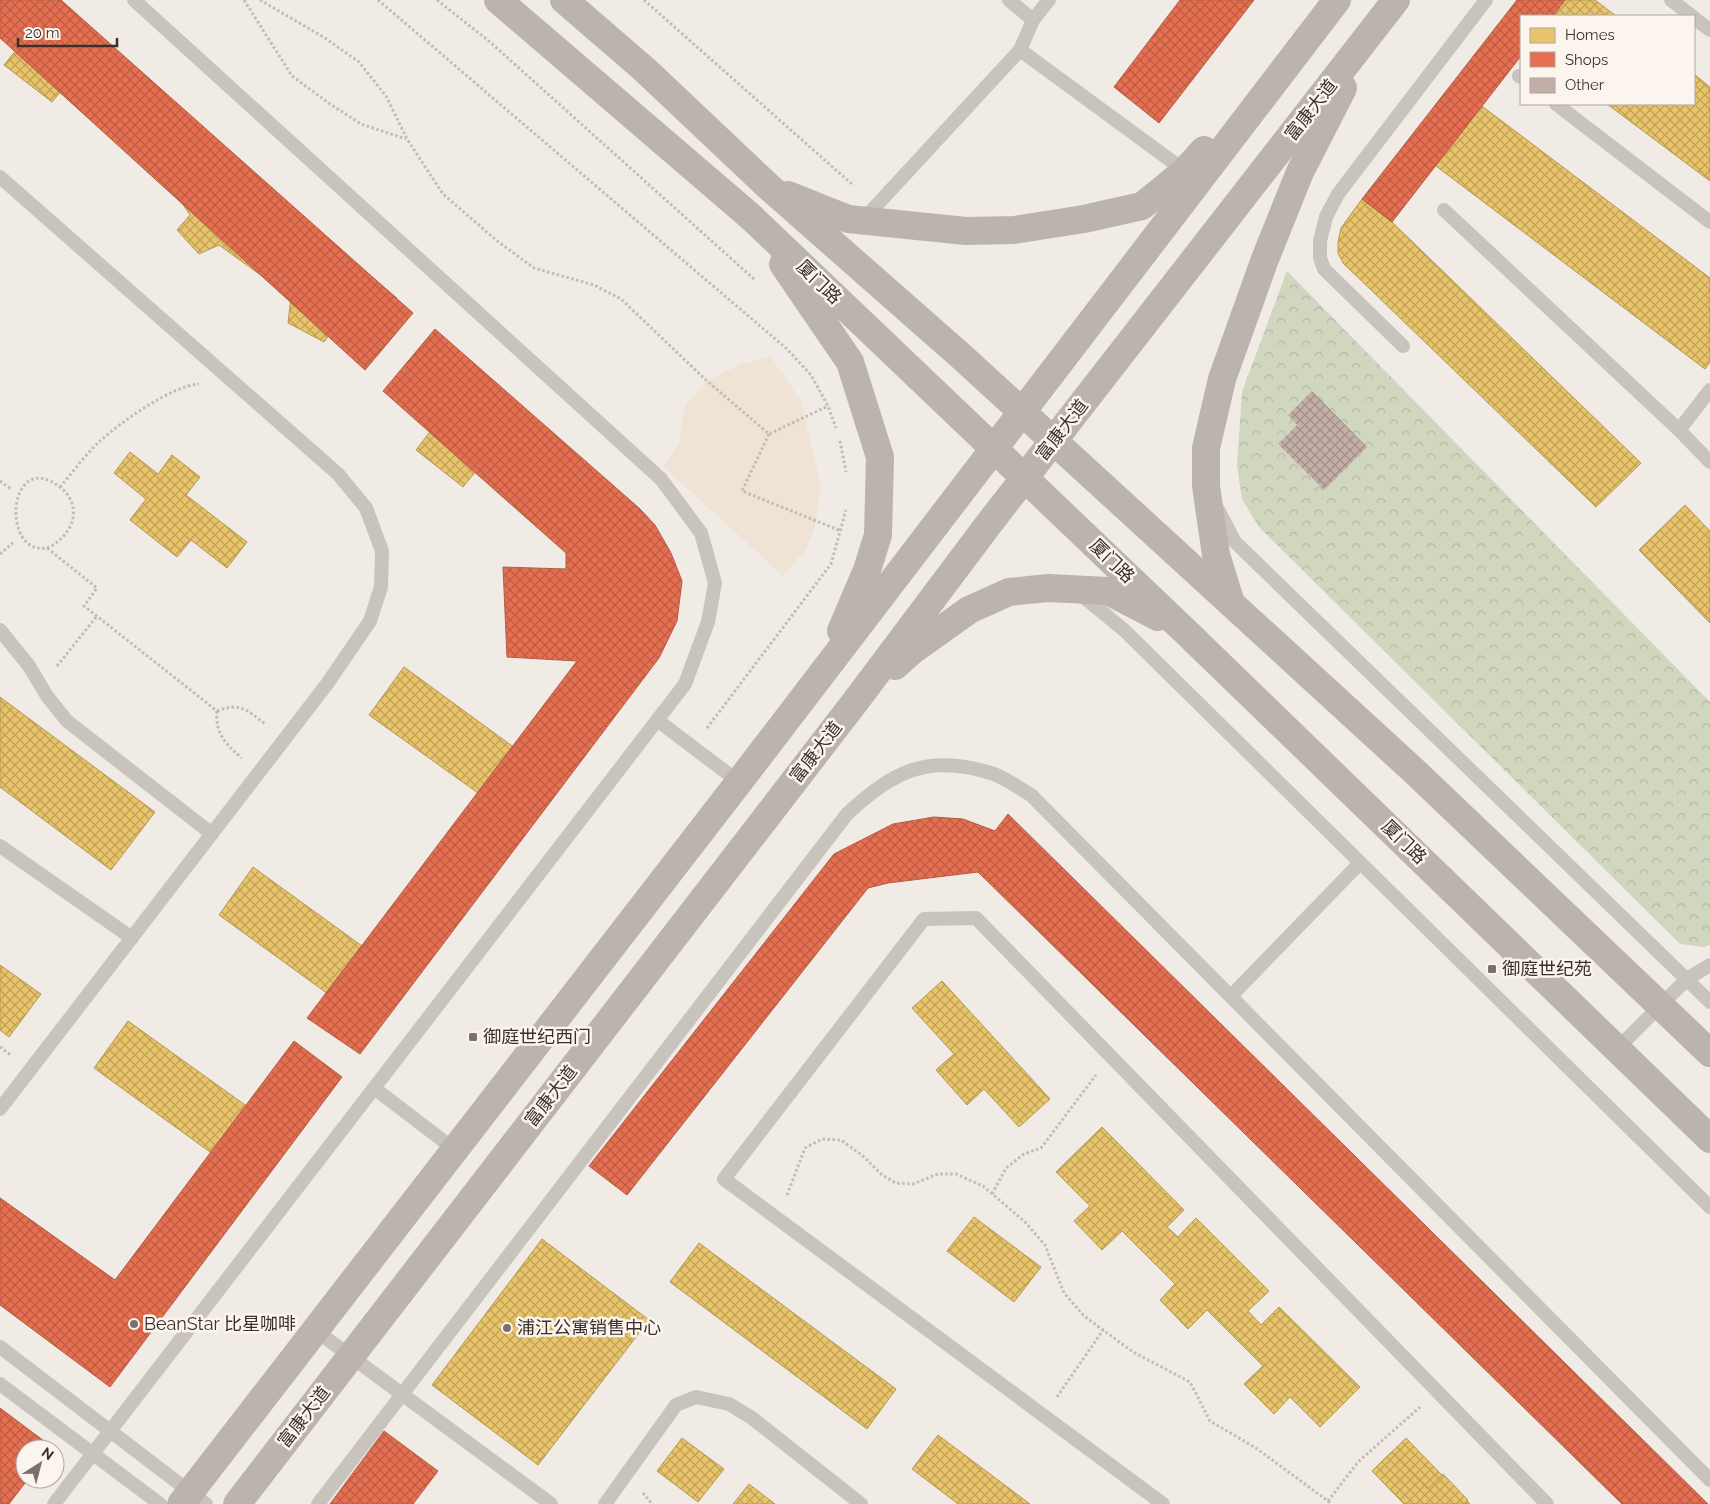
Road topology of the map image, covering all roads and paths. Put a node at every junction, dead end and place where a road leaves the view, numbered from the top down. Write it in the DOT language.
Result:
graph roads {
  1 [pos="134,0"];
  2 [pos="244,0"];
  3 [pos="260,0"];
  4 [pos="378,0"];
  5 [pos="437,0"];
  6 [pos="498,0"];
  7 [pos="564,0"];
  8 [pos="644,0"];
  9 [pos="1009,0"];
  10 [pos="1049,0"];
  11 [pos="1396,0"];
  12 [pos="1486,0"];
  13 [pos="1671,0"];
  14 [pos="1334,4"];
  15 [pos="1690,15"];
  16 [pos="1695,19"];
  17 [pos="1034,20"];
  18 [pos="1710,30"];
  19 [pos="1371,33"];
  20 [pos="1020,50"];
  21 [pos="1557,105"];
  22 [pos="407,139"];
  23 [pos="1185,171"];
  24 [pos="0,177"];
  25 [pos="770,188"];
  26 [pos="1444,210"];
  27 [pos="870,213"];
  28 [pos="751,217"];
  29 [pos="1710,222"];
  30 [pos="761,285"];
  31 [pos="1403,346"];
  32 [pos="234,382"];
  33 [pos="1710,390"];
  34 [pos="828,406"];
  35 [pos="1022,412"];
  36 [pos="1679,430"];
  37 [pos="769,434"];
  38 [pos="1054,442"];
  39 [pos="993,448"];
  40 [pos="1710,462"];
  41 [pos="847,476"];
  42 [pos="1025,478"];
  43 [pos="0,481"];
  44 [pos="1206,486"];
  45 [pos="60,487"];
  46 [pos="12,490"];
  47 [pos="9,495"];
  48 [pos="846,508"];
  49 [pos="841,532"];
  50 [pos="11,536"];
  51 [pos="15,541"];
  52 [pos="20,544"];
  53 [pos="24,547"];
  54 [pos="47,548"];
  55 [pos="0,554"];
  56 [pos="1075,589"];
  57 [pos="1232,604"];
  58 [pos="97,616"];
  59 [pos="0,630"];
  60 [pos="1186,632"];
  61 [pos="824,671"];
  62 [pos="41,686"];
  63 [pos="855,702"];
  64 [pos="217,711"];
  65 [pos="657,720"];
  66 [pos="285,739"];
  67 [pos="693,747"];
  68 [pos="259,772"];
  69 [pos="739,782"];
  70 [pos="212,834"];
  71 [pos="0,846"];
  72 [pos="1360,863"];
  73 [pos="132,938"];
  74 [pos="1710,966"];
  75 [pos="1687,979"];
  76 [pos="1230,996"];
  77 [pos="1710,1002"];
  78 [pos="1660,1006"];
  79 [pos="1617,1049"];
  80 [pos="1710,1053"];
  81 [pos="1111,1056"];
  82 [pos="374,1088"];
  83 [pos="0,1109"];
  84 [pos="1710,1140"];
  85 [pos="454,1150"];
  86 [pos="992,1194"];
  87 [pos="1710,1207"];
  88 [pos="779,1219"];
  89 [pos="315,1330"];
  90 [pos="1103,1330"];
  91 [pos="0,1347"];
  92 [pos="351,1356"];
  93 [pos="0,1384"];
  94 [pos="1437,1391"];
  95 [pos="401,1393"];
  96 [pos="1044,1416"];
  97 [pos="110,1431"];
  98 [pos="93,1454"];
  99 [pos="1710,1480"];
  100 [pos="192,1500"];
  101 [pos="1328,1501"];
  102 [pos="54,1504"];
  103 [pos="160,1504"];
  104 [pos="237,1504"];
  105 [pos="318,1504"];
  106 [pos="551,1504"];
  107 [pos="605,1504"];
  108 [pos="861,1504"];
  109 [pos="1163,1504"];
  110 [pos="1332,1504"];
  111 [pos="1548,1504"];
  1 -- 65 [label="lane"];
  2 -- 22 [label="path"];
  3 -- 22 [label="path"];
  4 -- 34 [label="path"];
  5 -- 30 [label="path"];
  6 -- 28 [label="street, 厦门路"];
  7 -- 25 [label="street, 厦门路"];
  8 -- 27 [label="path"];
  9 -- 17 [label="lane"];
  10 -- 17 [label="lane"];
  11 -- 19 [label="street, 富康大道"];
  12 -- 31 [label="lane"];
  13 -- 15 [label="lane"];
  14 -- 23 [label="street"];
  14 -- 35 [label="street"];
  16 -- 18 [label="lane"];
  17 -- 20 [label="lane"];
  19 -- 38 [label="street, 富康大道"];
  19 -- 44 [label="street"];
  20 -- 23 [label="lane"];
  20 -- 27 [label="lane"];
  21 -- 29 [label="lane"];
  22 -- 37 [label="path"];
  23 -- 27 [label="street"];
  24 -- 32 [label="lane"];
  25 -- 27 [label="street"];
  25 -- 35 [label="street, 厦门路"];
  26 -- 36 [label="lane"];
  28 -- 39 [label="street, 厦门路"];
  28 -- 61 [label="street"];
  32 -- 45 [label="path"];
  32 -- 66 [label="lane"];
  33 -- 36 [label="lane"];
  34 -- 37 [label="path"];
  34 -- 41 [label="path"];
  35 -- 38 [label="street, 厦门路"];
  35 -- 39 [label="street"];
  36 -- 40 [label="lane"];
  37 -- 49 [label="path"];
  38 -- 42 [label="street, 富康大道"];
  38 -- 57 [label="street, 厦门路"];
  39 -- 42 [label="street, 厦门路"];
  39 -- 61 [label="street"];
  42 -- 60 [label="street, 厦门路"];
  42 -- 63 [label="street, 富康大道"];
  43 -- 46 [label="path"];
  44 -- 57 [label="street"];
  44 -- 75 [label="lane"];
  45 -- 46 [label="path"];
  45 -- 54 [label="path"];
  46 -- 47 [label="path"];
  48 -- 49 [label="path"];
  49 -- 67 [label="path"];
  50 -- 51 [label="path"];
  51 -- 52 [label="path"];
  51 -- 55 [label="path"];
  53 -- 54 [label="path"];
  54 -- 58 [label="path"];
  56 -- 60 [label="street"];
  56 -- 63 [label="street"];
  56 -- 72 [label="lane"];
  57 -- 78 [label="street, 厦门路"];
  58 -- 62 [label="path"];
  58 -- 64 [label="path"];
  59 -- 62 [label="lane"];
  60 -- 79 [label="street, 厦门路"];
  61 -- 69 [label="street"];
  62 -- 70 [label="lane"];
  63 -- 92 [label="street, 富康大道"];
  64 -- 66 [label="path"];
  64 -- 68 [label="path"];
  65 -- 67 [label="lane"];
  65 -- 82 [label="lane"];
  66 -- 68 [label="lane"];
  67 -- 69 [label="lane"];
  68 -- 70 [label="lane"];
  69 -- 85 [label="street"];
  70 -- 73 [label="lane"];
  71 -- 73 [label="lane"];
  72 -- 76 [label="lane"];
  72 -- 87 [label="lane"];
  73 -- 83 [label="lane"];
  74 -- 75 [label="lane"];
  75 -- 77 [label="lane"];
  75 -- 78 [label="lane"];
  76 -- 95 [label="lane"];
  76 -- 99 [label="lane"];
  78 -- 79 [label="lane"];
  78 -- 80 [label="street, 厦门路"];
  79 -- 84 [label="street, 厦门路"];
  81 -- 86 [label="path"];
  81 -- 88 [label="lane"];
  81 -- 94 [label="lane"];
  82 -- 85 [label="lane"];
  82 -- 97 [label="lane"];
  85 -- 89 [label="street"];
  86 -- 88 [label="path"];
  86 -- 90 [label="path"];
  88 -- 96 [label="lane"];
  89 -- 92 [label="lane"];
  89 -- 100 [label="street"];
  90 -- 96 [label="path"];
  90 -- 101 [label="path"];
  91 -- 97 [label="lane"];
  92 -- 95 [label="lane"];
  92 -- 104 [label="street, 富康大道"];
  93 -- 98 [label="lane"];
  94 -- 101 [label="path"];
  94 -- 111 [label="lane"];
  95 -- 105 [label="lane"];
  95 -- 106 [label="lane"];
  96 -- 109 [label="lane"];
  97 -- 98 [label="lane"];
  97 -- 100 [label="lane"];
  98 -- 102 [label="lane"];
  98 -- 103 [label="lane"];
  101 -- 110 [label="path"];
  107 -- 108 [label="lane"];
}
